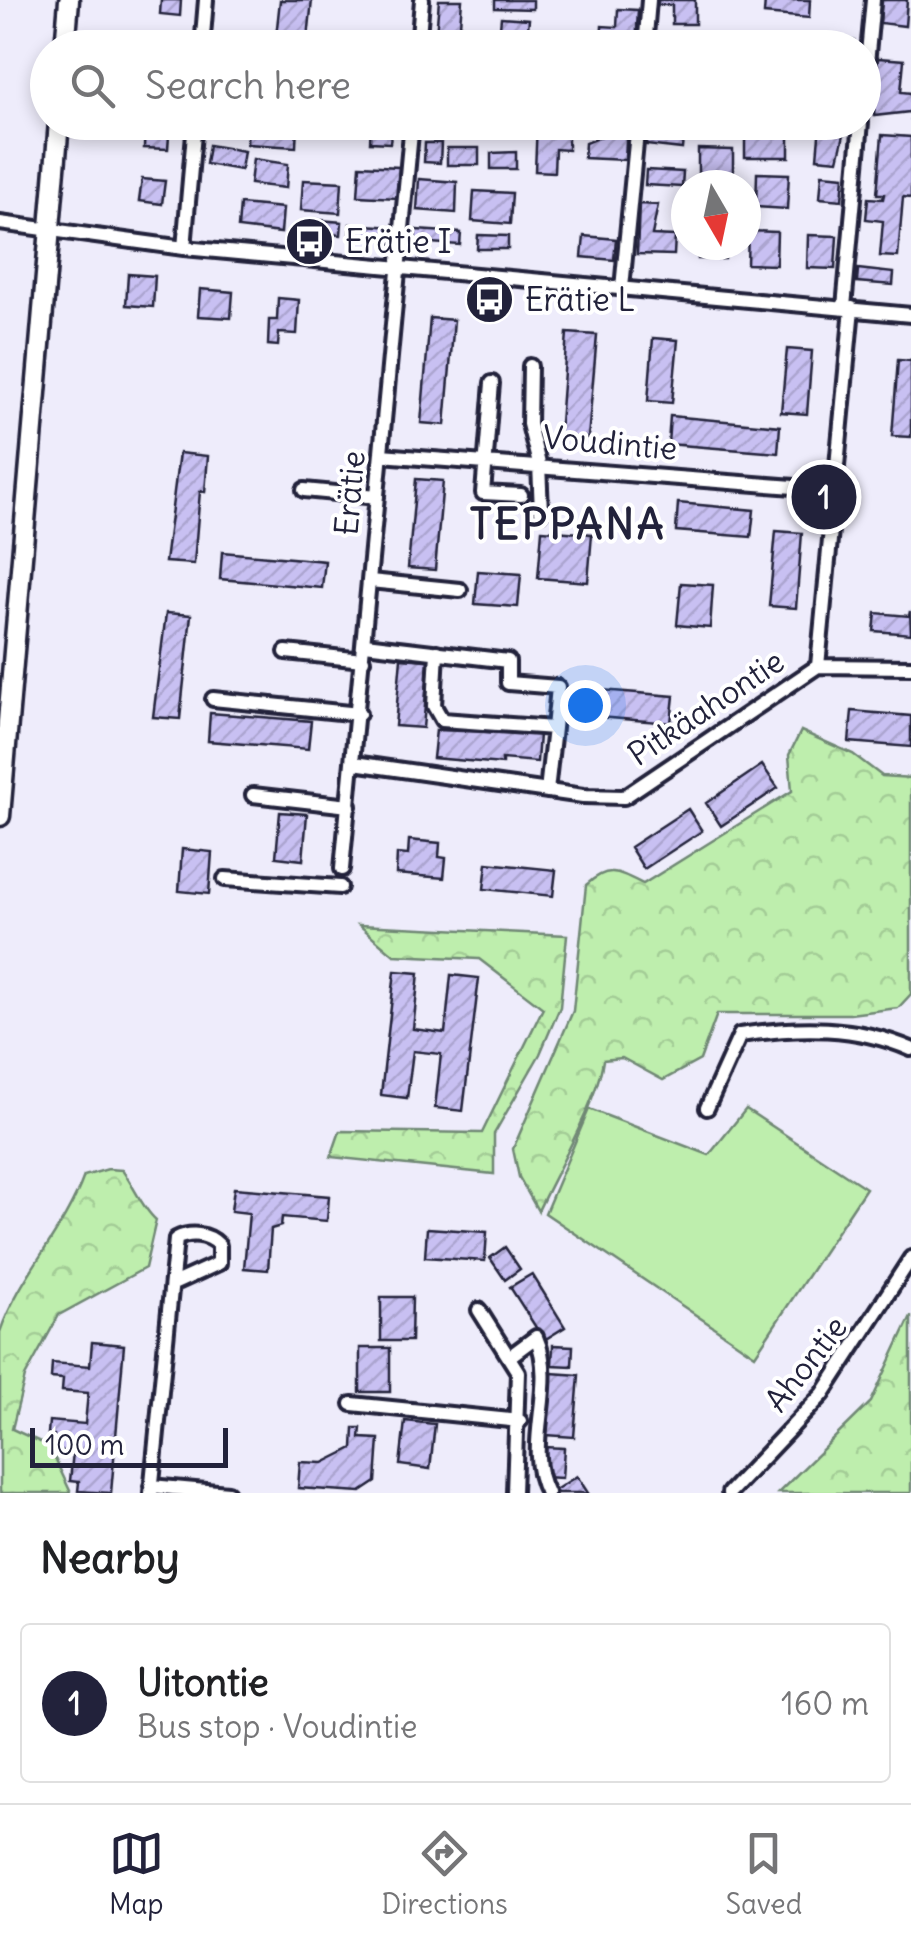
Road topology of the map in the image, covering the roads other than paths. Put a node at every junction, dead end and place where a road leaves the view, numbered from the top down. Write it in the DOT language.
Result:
graph roads {
  1 [pos="69,0"];
  2 [pos="206,0"];
  3 [pos="422,0"];
  4 [pos="649,0"];
  5 [pos="872,0"];
  6 [pos="66,30"];
  7 [pos="204,30"];
  8 [pos="420,30"];
  9 [pos="646,30"];
  10 [pos="870,30"];
  11 [pos="58,140"];
  12 [pos="193,140"];
  13 [pos="411,140"];
  14 [pos="636,140"];
  15 [pos="860,140"];
  16 [pos="0,223"];
  17 [pos="50,231"];
  18 [pos="184,248"];
  19 [pos="402,268"];
  20 [pos="622,288"];
  21 [pos="848,308"];
  22 [pos="911,316"];
  23 [pos="530,366"];
  24 [pos="492,383"];
  25 [pos="381,455"];
  26 [pos="484,461"];
  27 [pos="539,464"];
  28 [pos="304,490"];
  29 [pos="833,490"];
  30 [pos="520,496"];
  31 [pos="378,497"];
  32 [pos="541,512"];
  33 [pos="370,581"];
  34 [pos="460,590"];
  35 [pos="365,644"];
  36 [pos="286,652"];
  37 [pos="436,652"];
  38 [pos="363,660"];
  39 [pos="818,666"];
  40 [pos="911,668"];
  41 [pos="213,699"];
  42 [pos="358,714"];
  43 [pos="554,728"];
  44 [pos="354,762"];
  45 [pos="547,790"];
  46 [pos="253,795"];
  47 [pos="349,806"];
  48 [pos="0,816"];
  49 [pos="342,869"];
  50 [pos="225,879"];
  51 [pos="340,887"];
  52 [pos="911,1049"];
  53 [pos="708,1108"];
  54 [pos="911,1258"];
  55 [pos="172,1284"];
  56 [pos="479,1310"];
  57 [pos="509,1357"];
  58 [pos="352,1404"];
  59 [pos="520,1422"];
  60 [pos="151,1489"];
  61 [pos="228,1493"];
  62 [pos="514,1493"];
  63 [pos="548,1493"];
  64 [pos="729,1493"];
  1 -- 6 [label="main road"];
  2 -- 7 [label="street"];
  3 -- 8 [label="street"];
  4 -- 9 [label="street"];
  5 -- 10 [label="street"];
  11 -- 17 [label="main road"];
  12 -- 18 [label="street"];
  13 -- 19 [label="street, Erätie"];
  14 -- 20 [label="street"];
  15 -- 21 [label="street"];
  16 -- 17 [label="street"];
  17 -- 18 [label="street"];
  17 -- 48 [label="main road"];
  18 -- 19 [label="street"];
  19 -- 20 [label="street"];
  19 -- 25 [label="street, Erätie"];
  20 -- 21 [label="street"];
  21 -- 22 [label="street"];
  21 -- 29 [label="street"];
  23 -- 27 [label="street"];
  24 -- 26 [label="street"];
  25 -- 26 [label="street, Voudintie"];
  25 -- 31 [label="street, Erätie"];
  26 -- 27 [label="street, Voudintie"];
  26 -- 30 [label="street"];
  27 -- 29 [label="street, Voudintie"];
  27 -- 32 [label="street"];
  28 -- 31 [label="street"];
  29 -- 39 [label="street"];
  31 -- 33 [label="street, Erätie"];
  33 -- 34 [label="street"];
  33 -- 35 [label="street, Erätie"];
  35 -- 37 [label="street"];
  35 -- 38 [label="street, Erätie"];
  36 -- 38 [label="street"];
  37 -- 43 [label="street"];
  37 -- 43 [label="street"];
  38 -- 42 [label="street, Erätie"];
  39 -- 40 [label="street, Pitkäahontie"];
  39 -- 45 [label="street, Pitkäahontie"];
  41 -- 42 [label="street"];
  42 -- 44 [label="street, Erätie"];
  43 -- 45 [label="street"];
  44 -- 45 [label="street, Pitkäahontie"];
  44 -- 47 [label="street, Erätie"];
  46 -- 47 [label="street"];
  47 -- 49 [label="street, Erätie"];
  50 -- 51 [label="street"];
  52 -- 53 [label="street"];
  54 -- 64 [label="street, Ahontie"];
  55 -- 55 [label="street"];
  55 -- 60 [label="street"];
  56 -- 57 [label="street"];
  57 -- 59 [label="street"];
  57 -- 63 [label="street"];
  58 -- 59 [label="street"];
  59 -- 62 [label="street"];
  60 -- 61 [label="street"];
}
